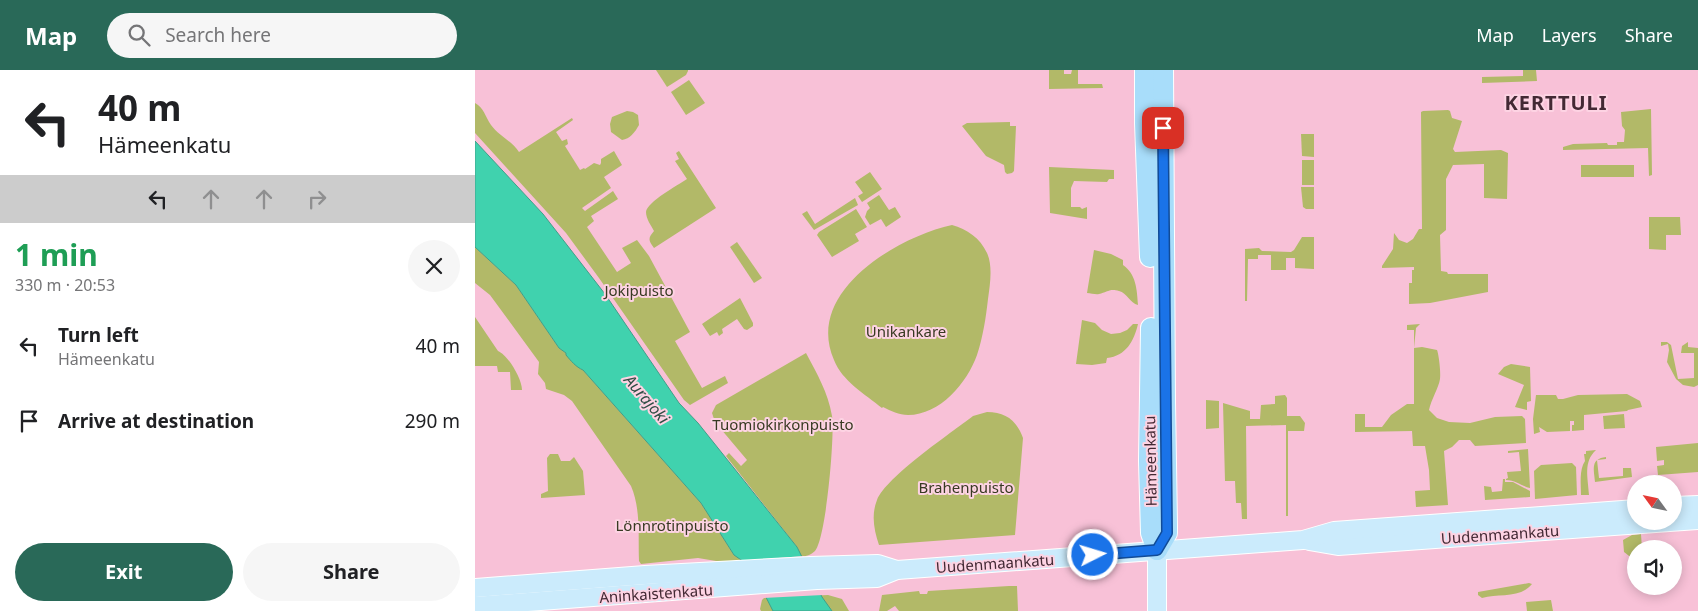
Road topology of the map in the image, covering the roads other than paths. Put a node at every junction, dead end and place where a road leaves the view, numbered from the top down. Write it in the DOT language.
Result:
graph roads {
  1 [pos="1145,70"];
  2 [pos="1163,70"];
  3 [pos="1698,505"];
  4 [pos="1683,506"];
  5 [pos="1627,510"];
  6 [pos="1698,520"];
  7 [pos="1303,540"];
  8 [pos="1157,550"];
  9 [pos="814,573"];
  10 [pos="617,577"];
  11 [pos="475,588"];
  12 [pos="618,603"];
  13 [pos="475,606"];
  14 [pos="1157,611"];
  1 -- 8 [label="highway, Hämeenkatu"];
  2 -- 8 [label="highway, Hämeenkatu"];
  3 -- 4 [label="main road"];
  5 -- 7 [label="main road, Uudenmaankatu"];
  6 -- 7 [label="main road, Uudenmaankatu"];
  7 -- 8 [label="main road, Uudenmaankatu"];
  8 -- 9 [label="main road, Uudenmaankatu"];
  8 -- 14 [label="main road, Hämeenkatu"];
  9 -- 10 [label="main road, Aninkaistenkatu"];
  9 -- 12 [label="main road, Aninkaistenkatu"];
  10 -- 11 [label="main road, Aninkaistenkatu"];
  10 -- 12 [label="main road"];
  12 -- 13 [label="main road, Aninkaistenkatu"];
}
